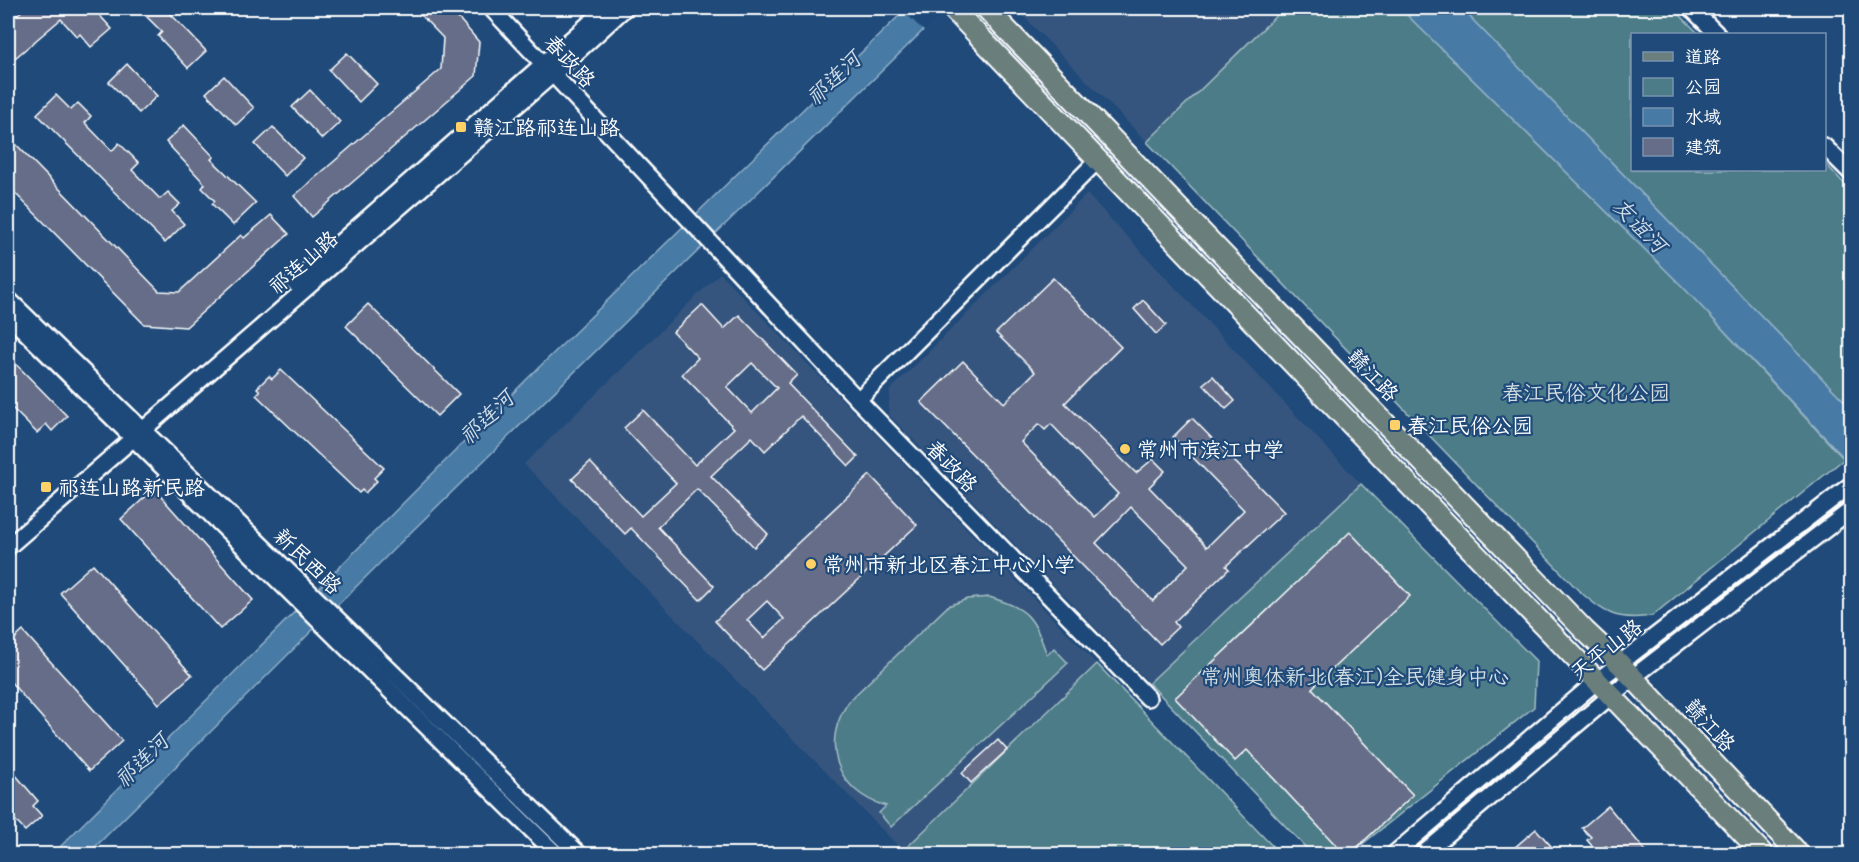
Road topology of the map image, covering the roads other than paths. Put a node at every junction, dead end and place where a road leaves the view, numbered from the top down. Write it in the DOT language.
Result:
graph roads {
  1 [pos="491,8"];
  2 [pos="607,8"];
  3 [pos="625,8"];
  4 [pos="952,8"];
  5 [pos="986,8"];
  6 [pos="1691,8"];
  7 [pos="1716,33"];
  8 [pos="549,69"];
  9 [pos="1826,148"];
  10 [pos="1099,159"];
  11 [pos="1851,174"];
  12 [pos="8,298"];
  13 [pos="8,315"];
  14 [pos="858,400"];
  15 [pos="133,430"];
  16 [pos="1851,484"];
  17 [pos="1851,509"];
  18 [pos="8,534"];
  19 [pos="8,547"];
  20 [pos="337,628"];
  21 [pos="1626,671"];
  22 [pos="1603,688"];
  23 [pos="1148,698"];
  24 [pos="556,855"];
  25 [pos="579,855"];
  26 [pos="1394,855"];
  27 [pos="1423,855"];
  28 [pos="1763,855"];
  29 [pos="1799,855"];
  1 -- 8 [label="street, 春政路"];
  2 -- 8 [label="street, 祁连山路"];
  3 -- 8 [label="street, 祁连山路"];
  4 -- 10 [label="main road"];
  5 -- 21 [label="main road, 赣江路"];
  6 -- 7 [label="street"];
  8 -- 14 [label="street, 春政路"];
  8 -- 15 [label="street, 祁连山路"];
  9 -- 11 [label="street"];
  10 -- 14 [label="street"];
  10 -- 22 [label="main road"];
  12 -- 15 [label="street, 新民西路"];
  13 -- 15 [label="street, 新民西路"];
  14 -- 23 [label="street, 春政路"];
  15 -- 18 [label="street, 祁连山路"];
  15 -- 19 [label="street, 祁连山路"];
  15 -- 20 [label="street, 新民西路"];
  16 -- 21 [label="street, 天平山路"];
  17 -- 21 [label="street, 天平山路"];
  20 -- 24 [label="street, 新民西路"];
  20 -- 25 [label="street, 新民西路"];
  21 -- 22 [label="street, 天平山路"];
  21 -- 29 [label="main road, 赣江路"];
  22 -- 26 [label="street, 天平山路"];
  22 -- 27 [label="street, 天平山路"];
  22 -- 28 [label="main road"];
}
